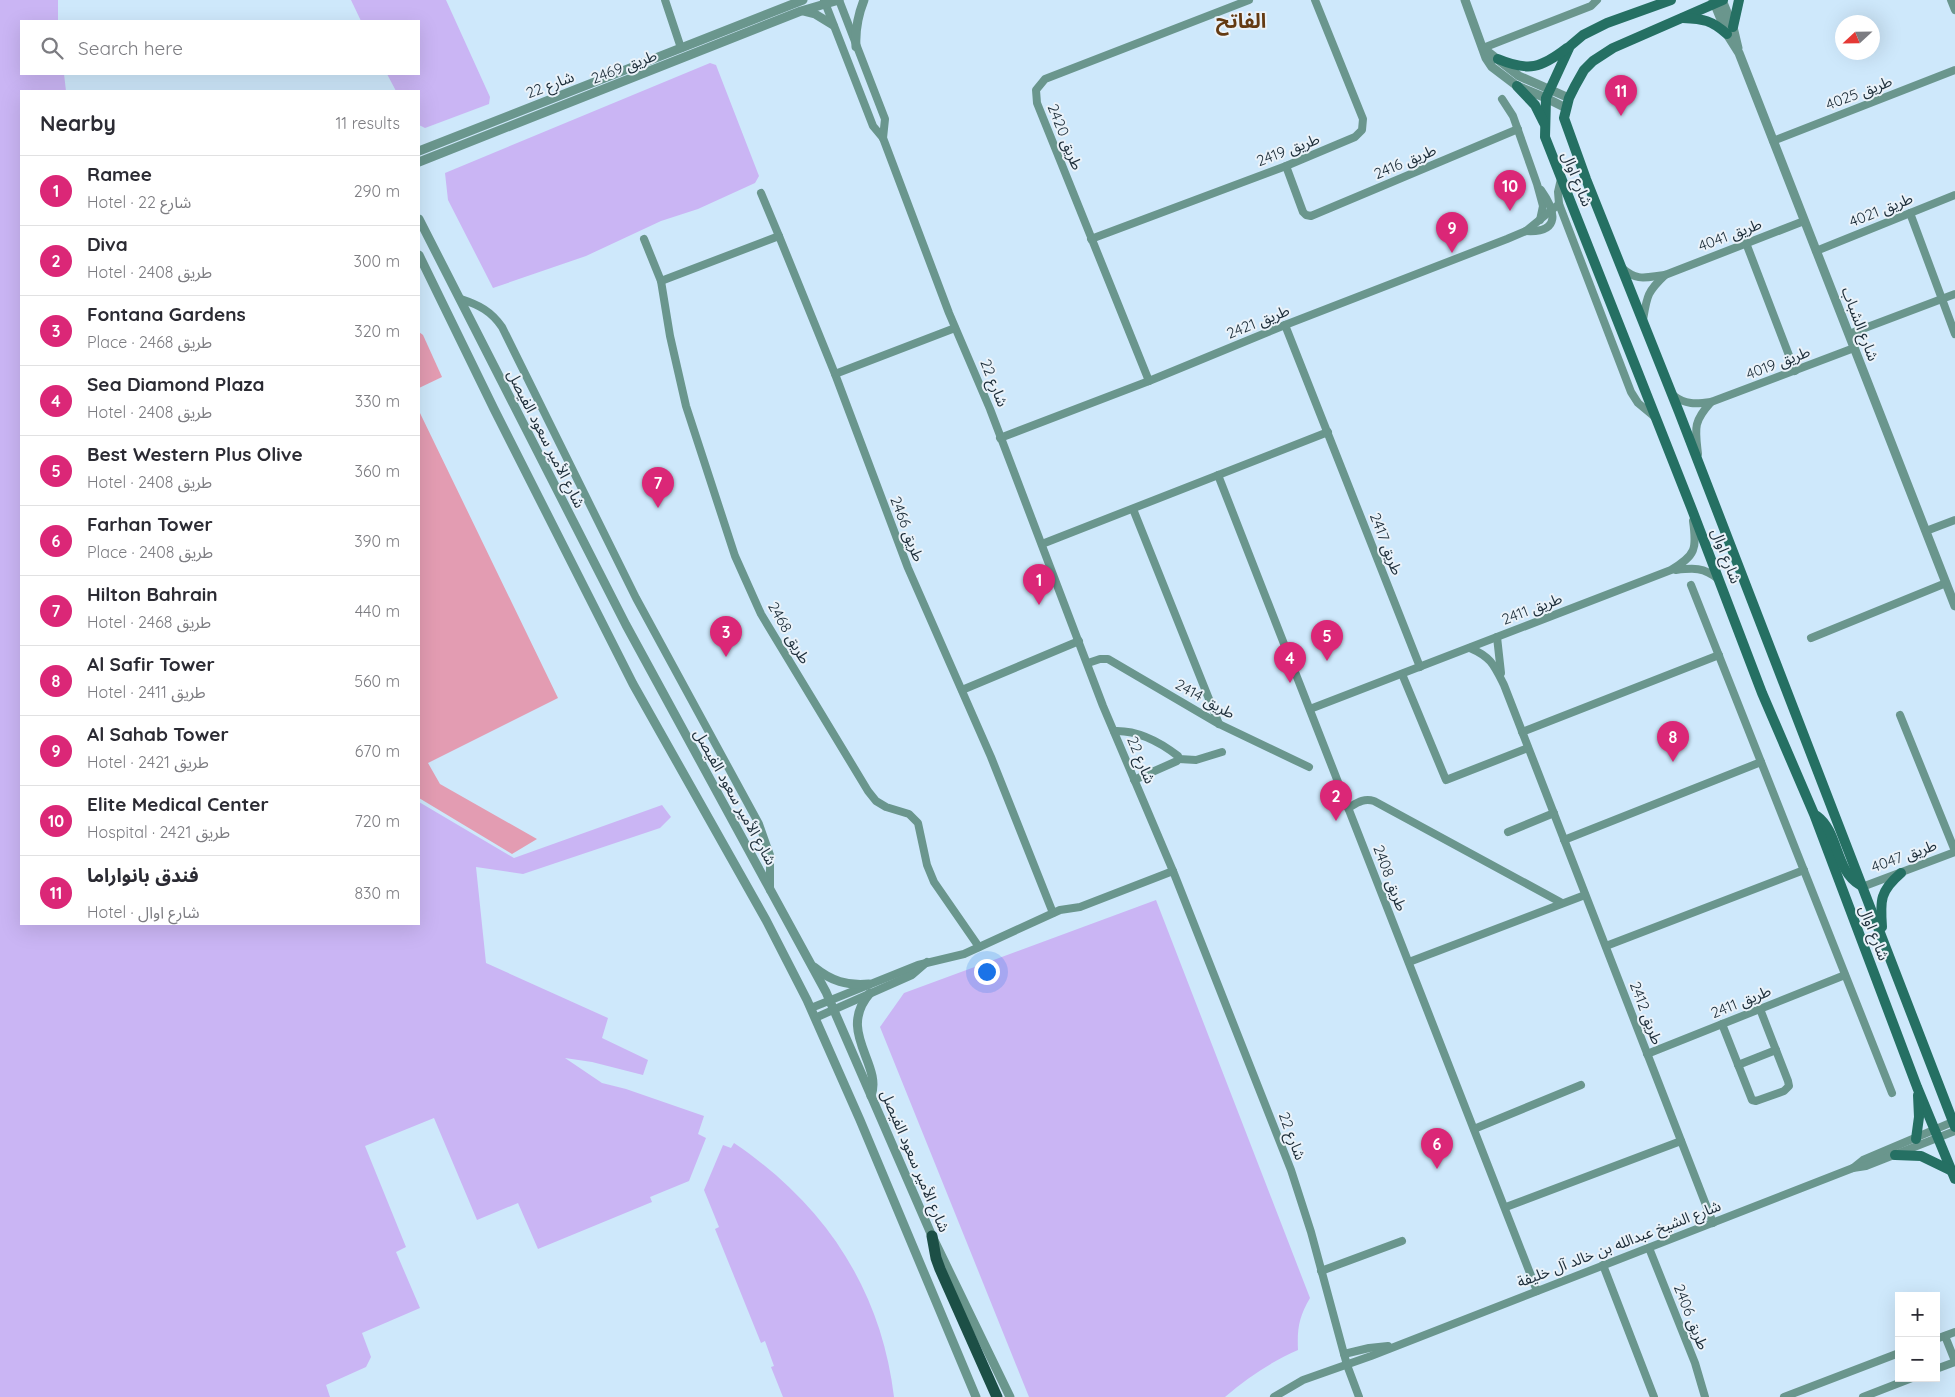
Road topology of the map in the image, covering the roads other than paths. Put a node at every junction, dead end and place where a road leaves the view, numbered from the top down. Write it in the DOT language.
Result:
graph roads {
  1 [pos="665,0"];
  2 [pos="839,0"];
  3 [pos="864,0"];
  4 [pos="1249,0"];
  5 [pos="1315,0"];
  6 [pos="1465,0"];
  7 [pos="1597,0"];
  8 [pos="1671,0"];
  9 [pos="1739,0"];
  10 [pos="1951,0"];
  11 [pos="1719,1"];
  12 [pos="825,2"];
  13 [pos="800,3"];
  14 [pos="1955,10"];
  15 [pos="1679,18"];
  16 [pos="833,25"];
  17 [pos="1730,30"];
  18 [pos="1570,46"];
  19 [pos="856,47"];
  20 [pos="681,48"];
  21 [pos="1483,48"];
  22 [pos="1498,59"];
  23 [pos="1955,70"];
  24 [pos="1517,86"];
  25 [pos="1548,94"];
  26 [pos="1502,99"];
  27 [pos="1567,103"];
  28 [pos="1544,122"];
  29 [pos="1518,129"];
  30 [pos="883,138"];
  31 [pos="1773,141"];
  32 [pos="420,149"];
  33 [pos="420,163"];
  34 [pos="1286,166"];
  35 [pos="1561,179"];
  36 [pos="1537,184"];
  37 [pos="761,193"];
  38 [pos="1955,195"];
  39 [pos="1559,204"];
  40 [pos="1552,209"];
  41 [pos="1910,213"];
  42 [pos="1540,220"];
  43 [pos="1804,220"];
  44 [pos="420,221"];
  45 [pos="1526,231"];
  46 [pos="779,236"];
  47 [pos="644,239"];
  48 [pos="1091,239"];
  49 [pos="1746,243"];
  50 [pos="1816,251"];
  51 [pos="420,257"];
  52 [pos="1622,268"];
  53 [pos="1665,275"];
  54 [pos="661,282"];
  55 [pos="1955,294"];
  56 [pos="461,300"];
  57 [pos="1942,300"];
  58 [pos="1643,322"];
  59 [pos="1285,325"];
  60 [pos="955,328"];
  61 [pos="1849,334"];
  62 [pos="1955,334"];
  63 [pos="1854,348"];
  64 [pos="1795,371"];
  65 [pos="835,374"];
  66 [pos="1150,381"];
  67 [pos="1671,394"];
  68 [pos="1711,402"];
  69 [pos="1656,418"];
  70 [pos="1328,432"];
  71 [pos="1000,438"];
  72 [pos="1699,466"];
  73 [pos="1218,475"];
  74 [pos="1691,507"];
  75 [pos="1133,508"];
  76 [pos="1955,520"];
  77 [pos="1926,531"];
  78 [pos="1042,544"];
  79 [pos="1671,570"];
  80 [pos="1718,578"];
  81 [pos="1946,583"];
  82 [pos="1691,584"];
  83 [pos="1955,606"];
  84 [pos="1497,637"];
  85 [pos="1811,638"];
  86 [pos="1079,641"];
  87 [pos="1470,648"];
  88 [pos="1719,655"];
  89 [pos="1088,664"];
  90 [pos="1420,667"];
  91 [pos="1402,674"];
  92 [pos="1504,685"];
  93 [pos="962,690"];
  94 [pos="1310,710"];
  95 [pos="1900,715"];
  96 [pos="1219,724"];
  97 [pos="1114,731"];
  98 [pos="1522,732"];
  99 [pos="1528,748"];
  100 [pos="1222,752"];
  101 [pos="1179,759"];
  102 [pos="1761,762"];
  103 [pos="1309,767"];
  104 [pos="1134,780"];
  105 [pos="1348,808"];
  106 [pos="1554,813"];
  107 [pos="1814,814"];
  108 [pos="1508,832"];
  109 [pos="1564,840"];
  110 [pos="1955,852"];
  111 [pos="1804,870"];
  112 [pos="1174,871"];
  113 [pos="1901,872"];
  114 [pos="1862,886"];
  115 [pos="770,890"];
  116 [pos="1585,895"];
  117 [pos="1562,903"];
  118 [pos="1054,913"];
  119 [pos="1884,941"];
  120 [pos="979,946"];
  121 [pos="1606,946"];
  122 [pos="1408,962"];
  123 [pos="812,966"];
  124 [pos="1845,975"];
  125 [pos="869,988"];
  126 [pos="829,1000"];
  127 [pos="811,1008"];
  128 [pos="834,1009"];
  129 [pos="1760,1009"];
  130 [pos="815,1018"];
  131 [pos="1722,1024"];
  132 [pos="1776,1050"];
  133 [pos="1647,1054"];
  134 [pos="1738,1065"];
  135 [pos="1581,1085"];
  136 [pos="1917,1087"];
  137 [pos="1892,1093"];
  138 [pos="871,1096"];
  139 [pos="1942,1096"];
  140 [pos="1955,1102"];
  141 [pos="1954,1125"];
  142 [pos="1474,1129"];
  143 [pos="1938,1133"];
  144 [pos="1916,1139"];
  145 [pos="1681,1141"];
  146 [pos="1894,1155"];
  147 [pos="1853,1168"];
  148 [pos="1954,1175"];
  149 [pos="1506,1207"];
  150 [pos="1713,1222"];
  151 [pos="932,1236"];
  152 [pos="1402,1241"];
  153 [pos="1649,1248"];
  154 [pos="1603,1265"];
  155 [pos="1321,1272"];
  156 [pos="1537,1291"];
  157 [pos="1955,1332"];
  158 [pos="1945,1336"];
  159 [pos="1940,1338"];
  160 [pos="1395,1346"];
  161 [pos="1344,1354"];
  162 [pos="1895,1355"];
  163 [pos="1955,1361"];
  164 [pos="1347,1365"];
  165 [pos="1940,1367"];
  166 [pos="1902,1382"];
  167 [pos="976,1397"];
  168 [pos="997,1397"];
  169 [pos="1010,1397"];
  170 [pos="1274,1397"];
  171 [pos="1359,1397"];
  172 [pos="1654,1397"];
  173 [pos="1704,1397"];
  174 [pos="1784,1397"];
  175 [pos="1863,1397"];
  1 -- 20 [label="street"];
  2 -- 12 [label="street, طريق 2469"];
  2 -- 19 [label="street, شارع 22"];
  3 -- 19 [label="street"];
  4 -- 48 [label="street, طريق 2420"];
  5 -- 34 [label="street, طريق 2419"];
  6 -- 21 [label="street"];
  7 -- 21 [label="street"];
  8 -- 18 [label="main road, شارع اوال"];
  9 -- 17 [label="main road"];
  10 -- 14 [label="street"];
  11 -- 15 [label="main road"];
  11 -- 17 [label="street, شارع الشباب"];
  12 -- 13 [label="street, طريق 2469"];
  12 -- 16 [label="street, شارع 22"];
  13 -- 16 [label="street"];
  13 -- 20 [label="street, شارع 22"];
  13 -- 33 [label="street, طريق 2469"];
  15 -- 17 [label="main road"];
  15 -- 27 [label="main road"];
  16 -- 30 [label="street, شارع 22"];
  17 -- 31 [label="street, شارع الشباب"];
  18 -- 22 [label="main road"];
  18 -- 25 [label="main road, شارع اوال"];
  19 -- 30 [label="street, شارع 22"];
  20 -- 32 [label="street, شارع 22"];
  21 -- 22 [label="street"];
  21 -- 24 [label="street"];
  22 -- 25 [label="street"];
  23 -- 31 [label="street, طريق 4025"];
  24 -- 25 [label="street"];
  24 -- 28 [label="main road"];
  25 -- 27 [label="street"];
  25 -- 28 [label="main road, شارع اوال"];
  26 -- 29 [label="street"];
  27 -- 52 [label="main road, شارع اوال"];
  28 -- 35 [label="main road, شارع اوال"];
  29 -- 34 [label="street, طريق 2416"];
  29 -- 36 [label="street"];
  30 -- 60 [label="street, شارع 22"];
  31 -- 43 [label="street, شارع الشباب"];
  34 -- 48 [label="street, طريق 2419"];
  35 -- 39 [label="street"];
  35 -- 69 [label="main road, شارع اوال"];
  36 -- 40 [label="street"];
  36 -- 42 [label="street"];
  37 -- 46 [label="street, طريق 2466"];
  38 -- 41 [label="street, طريق 4021"];
  39 -- 40 [label="street, طريق 2421"];
  39 -- 69 [label="street"];
  40 -- 42 [label="street, طريق 2421"];
  40 -- 45 [label="street, طريق 2421"];
  41 -- 50 [label="street, طريق 4021"];
  41 -- 57 [label="street"];
  42 -- 45 [label="street, طريق 2421"];
  43 -- 49 [label="street, طريق 4041"];
  43 -- 50 [label="street, شارع الشباب"];
  44 -- 56 [label="street, شارع الأمير سعود الفيصل"];
  45 -- 59 [label="street, طريق 2421"];
  46 -- 54 [label="street"];
  46 -- 65 [label="street, طريق 2466"];
  47 -- 54 [label="street, طريق 2468"];
  48 -- 66 [label="street, طريق 2420"];
  49 -- 53 [label="street, طريق 4041"];
  49 -- 64 [label="street"];
  50 -- 61 [label="street, شارع الشباب"];
  51 -- 127 [label="street"];
  52 -- 53 [label="street, طريق 4041"];
  52 -- 58 [label="main road, شارع اوال"];
  53 -- 58 [label="street, طريق 4041"];
  54 -- 120 [label="street, طريق 2468"];
  55 -- 57 [label="street"];
  56 -- 115 [label="street, شارع الأمير سعود الفيصل"];
  56 -- 115 [label="street"];
  57 -- 61 [label="street"];
  57 -- 62 [label="street"];
  58 -- 67 [label="main road, شارع اوال"];
  59 -- 66 [label="street, طريق 2421"];
  59 -- 70 [label="street, طريق 2417"];
  60 -- 65 [label="street"];
  60 -- 71 [label="street, شارع 22"];
  61 -- 63 [label="street, شارع الشباب"];
  63 -- 64 [label="street, طريق 4019"];
  63 -- 77 [label="street, شارع الشباب"];
  64 -- 68 [label="street, طريق 4019"];
  65 -- 93 [label="street, طريق 2466"];
  66 -- 71 [label="street, طريق 2421"];
  67 -- 68 [label="street, طريق 4019"];
  67 -- 72 [label="main road, شارع اوال"];
  68 -- 72 [label="street"];
  69 -- 74 [label="main road, شارع اوال"];
  70 -- 73 [label="street"];
  70 -- 90 [label="street, طريق 2417"];
  71 -- 78 [label="street, شارع 22"];
  72 -- 114 [label="main road, شارع اوال"];
  73 -- 75 [label="street"];
  73 -- 94 [label="street, طريق 2408"];
  74 -- 79 [label="street, طريق 2411"];
  74 -- 80 [label="main road, شارع اوال"];
  75 -- 78 [label="street"];
  75 -- 96 [label="street"];
  76 -- 77 [label="street"];
  77 -- 81 [label="street, شارع الشباب"];
  78 -- 86 [label="street, شارع 22"];
  79 -- 80 [label="street, طريق 2411"];
  79 -- 84 [label="street, طريق 2411"];
  80 -- 107 [label="main road, شارع اوال"];
  81 -- 83 [label="street, شارع الشباب"];
  81 -- 85 [label="street"];
  82 -- 88 [label="street"];
  84 -- 87 [label="street, طريق 2411"];
  84 -- 92 [label="street, طريق 2412"];
  86 -- 89 [label="street, شارع 22"];
  86 -- 93 [label="street"];
  87 -- 90 [label="street, طريق 2411"];
  87 -- 92 [label="street, طريق 2412"];
  88 -- 98 [label="street"];
  88 -- 102 [label="street"];
  89 -- 96 [label="street, طريق 2414"];
  89 -- 97 [label="street, شارع 22"];
  90 -- 91 [label="street, طريق 2411"];
  91 -- 94 [label="street, طريق 2411"];
  91 -- 99 [label="street"];
  92 -- 98 [label="street, طريق 2412"];
  93 -- 118 [label="street, طريق 2466"];
  94 -- 105 [label="street, طريق 2408"];
  95 -- 110 [label="street, طريق 4047"];
  96 -- 103 [label="street, طريق 2414"];
  97 -- 101 [label="street"];
  97 -- 104 [label="street, شارع 22"];
  98 -- 99 [label="street, طريق 2412"];
  99 -- 106 [label="street, طريق 2412"];
  100 -- 101 [label="street"];
  101 -- 104 [label="street"];
  102 -- 109 [label="street"];
  102 -- 111 [label="street"];
  104 -- 112 [label="street, شارع 22"];
  105 -- 117 [label="street"];
  105 -- 122 [label="street, طريق 2408"];
  106 -- 108 [label="street"];
  106 -- 109 [label="street, طريق 2412"];
  107 -- 114 [label="main road"];
  107 -- 136 [label="main road, شارع اوال"];
  109 -- 116 [label="street, طريق 2412"];
  110 -- 113 [label="street, طريق 4047"];
  111 -- 121 [label="street"];
  111 -- 124 [label="street"];
  112 -- 118 [label="street"];
  112 -- 155 [label="street, شارع 22"];
  113 -- 114 [label="street, طريق 4047"];
  113 -- 119 [label="main road"];
  114 -- 119 [label="main road, شارع اوال"];
  115 -- 123 [label="street, شارع الأمير سعود الفيصل"];
  116 -- 117 [label="street"];
  116 -- 121 [label="street, طريق 2412"];
  117 -- 122 [label="street"];
  118 -- 120 [label="street"];
  119 -- 139 [label="main road, شارع اوال"];
  120 -- 125 [label="street"];
  121 -- 133 [label="street, طريق 2412"];
  122 -- 142 [label="street, طريق 2408"];
  123 -- 125 [label="street"];
  123 -- 126 [label="street, شارع الأمير سعود الفيصل"];
  124 -- 129 [label="street, طريق 2411"];
  124 -- 137 [label="street"];
  125 -- 126 [label="street"];
  125 -- 128 [label="street"];
  125 -- 138 [label="street"];
  126 -- 127 [label="street"];
  126 -- 128 [label="street, شارع الأمير سعود الفيصل"];
  127 -- 130 [label="street"];
  128 -- 130 [label="street"];
  128 -- 138 [label="street, شارع الأمير سعود الفيصل"];
  129 -- 131 [label="street, طريق 2411"];
  129 -- 132 [label="street"];
  130 -- 167 [label="street"];
  131 -- 133 [label="street, طريق 2411"];
  131 -- 134 [label="street"];
  132 -- 134 [label="street"];
  132 -- 134 [label="street"];
  133 -- 145 [label="street, طريق 2412"];
  135 -- 142 [label="street"];
  136 -- 143 [label="main road, شارع اوال"];
  136 -- 144 [label="main road"];
  138 -- 151 [label="street, شارع الأمير سعود الفيصل"];
  139 -- 140 [label="main road"];
  139 -- 141 [label="main road, شارع اوال"];
  141 -- 143 [label="street, شارع الشيخ عبدالله بن خالد آل خليفة"];
  142 -- 149 [label="street, طريق 2408"];
  143 -- 144 [label="street, شارع الشيخ عبدالله بن خالد آل خليفة"];
  143 -- 146 [label="street, شارع الشيخ عبدالله بن خالد آل خليفة"];
  143 -- 148 [label="main road, شارع اوال"];
  144 -- 147 [label="street, شارع الشيخ عبدالله بن خالد آل خليفة"];
  145 -- 149 [label="street"];
  145 -- 150 [label="street, طريق 2412"];
  146 -- 147 [label="street, شارع الشيخ عبدالله بن خالد آل خليفة"];
  146 -- 148 [label="main road"];
  147 -- 150 [label="street, شارع الشيخ عبدالله بن خالد آل خليفة"];
  149 -- 156 [label="street, طريق 2408"];
  150 -- 153 [label="street, شارع الشيخ عبدالله بن خالد آل خليفة"];
  151 -- 168 [label="main road"];
  151 -- 169 [label="street, شارع الأمير سعود الفيصل"];
  152 -- 155 [label="street"];
  153 -- 154 [label="street, شارع الشيخ عبدالله بن خالد آل خليفة"];
  153 -- 173 [label="street, طريق 2406"];
  154 -- 156 [label="street, شارع الشيخ عبدالله بن خالد آل خليفة"];
  154 -- 172 [label="street"];
  155 -- 161 [label="street, شارع 22"];
  156 -- 160 [label="street, شارع الشيخ عبدالله بن خالد آل خليفة"];
  157 -- 158 [label="street"];
  158 -- 159 [label="street"];
  158 -- 163 [label="street"];
  160 -- 161 [label="street, شارع الشيخ عبدالله بن خالد آل خليفة"];
  160 -- 164 [label="street, شارع الشيخ عبدالله بن خالد آل خليفة"];
  161 -- 164 [label="street, شارع 22"];
  162 -- 174 [label="street"];
  163 -- 165 [label="street"];
  164 -- 170 [label="street, شارع الشيخ عبدالله بن خالد آل خليفة"];
  164 -- 171 [label="street, شارع 22"];
  166 -- 175 [label="street"];
}
